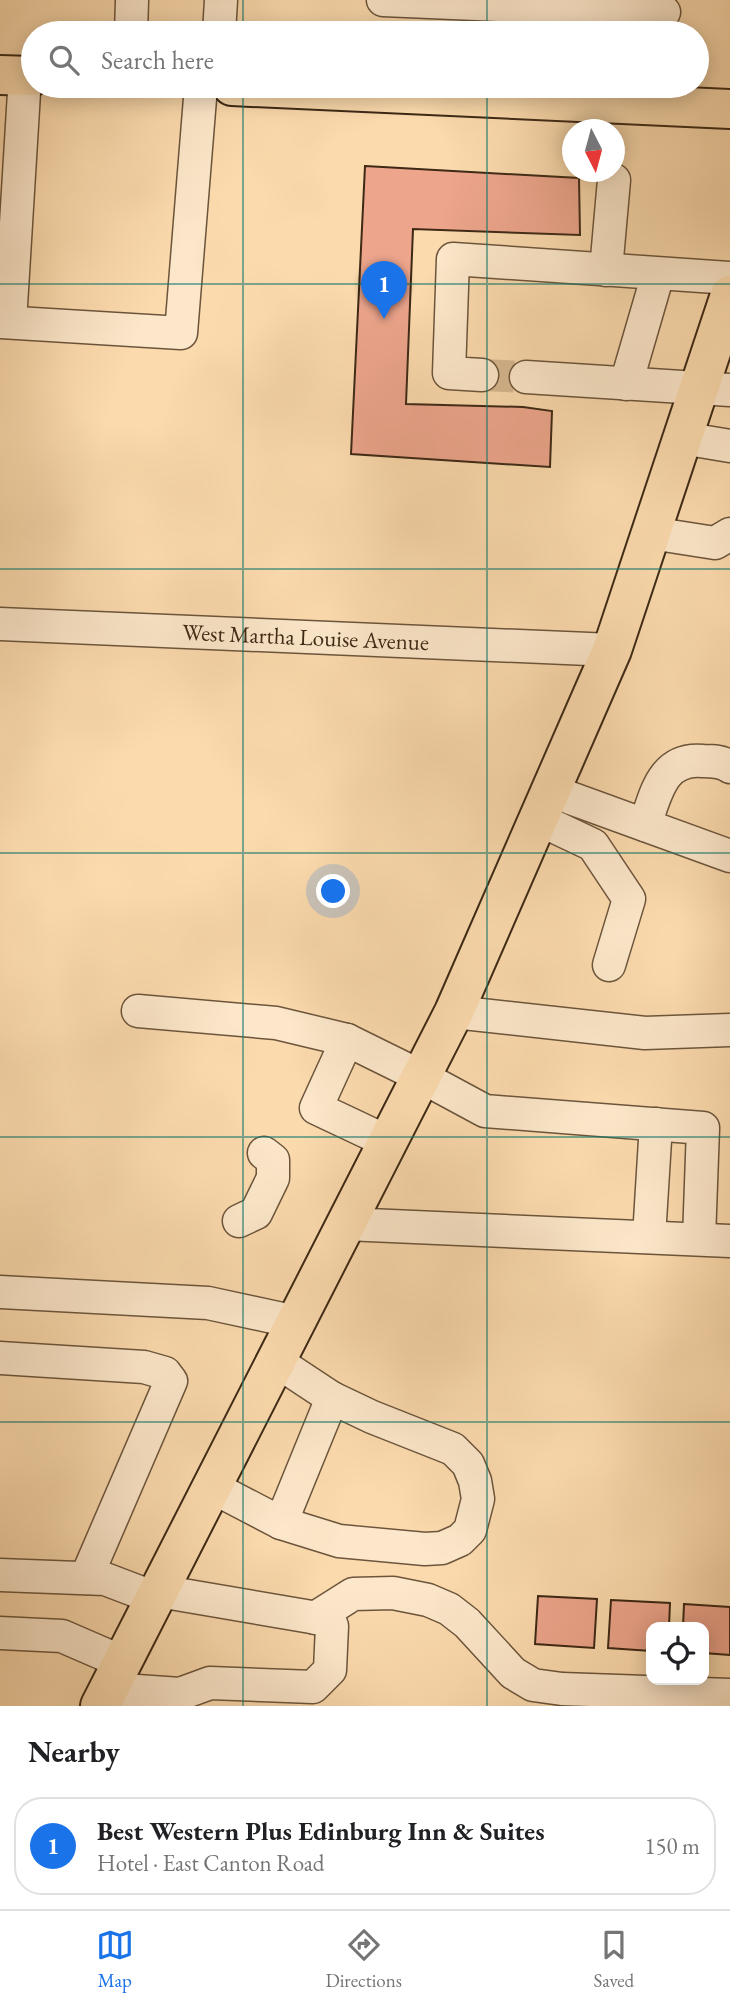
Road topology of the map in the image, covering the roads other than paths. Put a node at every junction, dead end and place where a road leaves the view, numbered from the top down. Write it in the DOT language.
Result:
graph roads {
  1 [pos="221,0"];
  2 [pos="383,0"];
  3 [pos="565,14"];
  4 [pos="662,15"];
  5 [pos="220,21"];
  6 [pos="20,76"];
  7 [pos="200,98"];
  8 [pos="656,98"];
  9 [pos="730,109"];
  10 [pos="10,171"];
  11 [pos="614,182"];
  12 [pos="606,270"];
  13 [pos="658,274"];
  14 [pos="730,278"];
  15 [pos="730,295"];
  16 [pos="5,322"];
  17 [pos="482,375"];
  18 [pos="526,377"];
  19 [pos="626,384"];
  20 [pos="715,388"];
  21 [pos="682,438"];
  22 [pos="730,446"];
  23 [pos="651,533"];
  24 [pos="730,534"];
  25 [pos="0,624"];
  26 [pos="612,650"];
  27 [pos="730,767"];
  28 [pos="544,805"];
  29 [pos="645,825"];
  30 [pos="730,856"];
  31 [pos="609,965"];
  32 [pos="138,1011"];
  33 [pos="454,1012"];
  34 [pos="730,1030"];
  35 [pos="347,1040"];
  36 [pos="422,1077"];
  37 [pos="656,1124"];
  38 [pos="388,1142"];
  39 [pos="264,1153"];
  40 [pos="239,1221"];
  41 [pos="346,1223"];
  42 [pos="649,1237"];
  43 [pos="698,1239"];
  44 [pos="730,1241"];
  45 [pos="0,1292"];
  46 [pos="296,1322"];
  47 [pos="0,1358"];
  48 [pos="276,1361"];
  49 [pos="332,1398"];
  50 [pos="212,1487"];
  51 [pos="281,1522"];
  52 [pos="0,1575"];
  53 [pos="86,1578"];
  54 [pos="157,1595"];
  55 [pos="315,1618"];
  56 [pos="0,1633"];
  57 [pos="110,1686"];
  58 [pos="730,1695"];
  1 -- 5 [label="street"];
  2 -- 3 [label="street"];
  3 -- 4 [label="street"];
  6 -- 10 [label="street"];
  7 -- 16 [label="street"];
  8 -- 9 [label="main road"];
  10 -- 16 [label="street"];
  11 -- 12 [label="street"];
  12 -- 13 [label="street"];
  12 -- 17 [label="street"];
  13 -- 14 [label="street"];
  13 -- 19 [label="street"];
  15 -- 20 [label="main road"];
  18 -- 19 [label="street"];
  19 -- 20 [label="street"];
  20 -- 21 [label="main road"];
  21 -- 22 [label="street"];
  21 -- 23 [label="main road"];
  23 -- 24 [label="street"];
  23 -- 26 [label="main road"];
  25 -- 26 [label="street, West Martha Louise Avenue"];
  26 -- 28 [label="main road"];
  27 -- 29 [label="street"];
  28 -- 29 [label="street"];
  28 -- 31 [label="street"];
  28 -- 33 [label="main road"];
  29 -- 30 [label="street"];
  32 -- 35 [label="street"];
  33 -- 34 [label="street"];
  33 -- 36 [label="main road"];
  35 -- 36 [label="street"];
  35 -- 38 [label="street"];
  36 -- 37 [label="street"];
  36 -- 38 [label="main road"];
  37 -- 42 [label="street"];
  37 -- 43 [label="street"];
  38 -- 41 [label="main road"];
  39 -- 40 [label="street"];
  41 -- 42 [label="street"];
  41 -- 46 [label="main road"];
  42 -- 43 [label="street"];
  43 -- 44 [label="street"];
  45 -- 46 [label="street"];
  46 -- 48 [label="main road"];
  47 -- 53 [label="street"];
  48 -- 49 [label="street"];
  48 -- 50 [label="main road"];
  49 -- 51 [label="street"];
  49 -- 51 [label="street"];
  50 -- 51 [label="street"];
  50 -- 54 [label="main road"];
  52 -- 53 [label="street"];
  53 -- 54 [label="street"];
  54 -- 55 [label="street"];
  54 -- 57 [label="main road"];
  55 -- 57 [label="street"];
  55 -- 58 [label="street"];
  56 -- 57 [label="street"];
}
